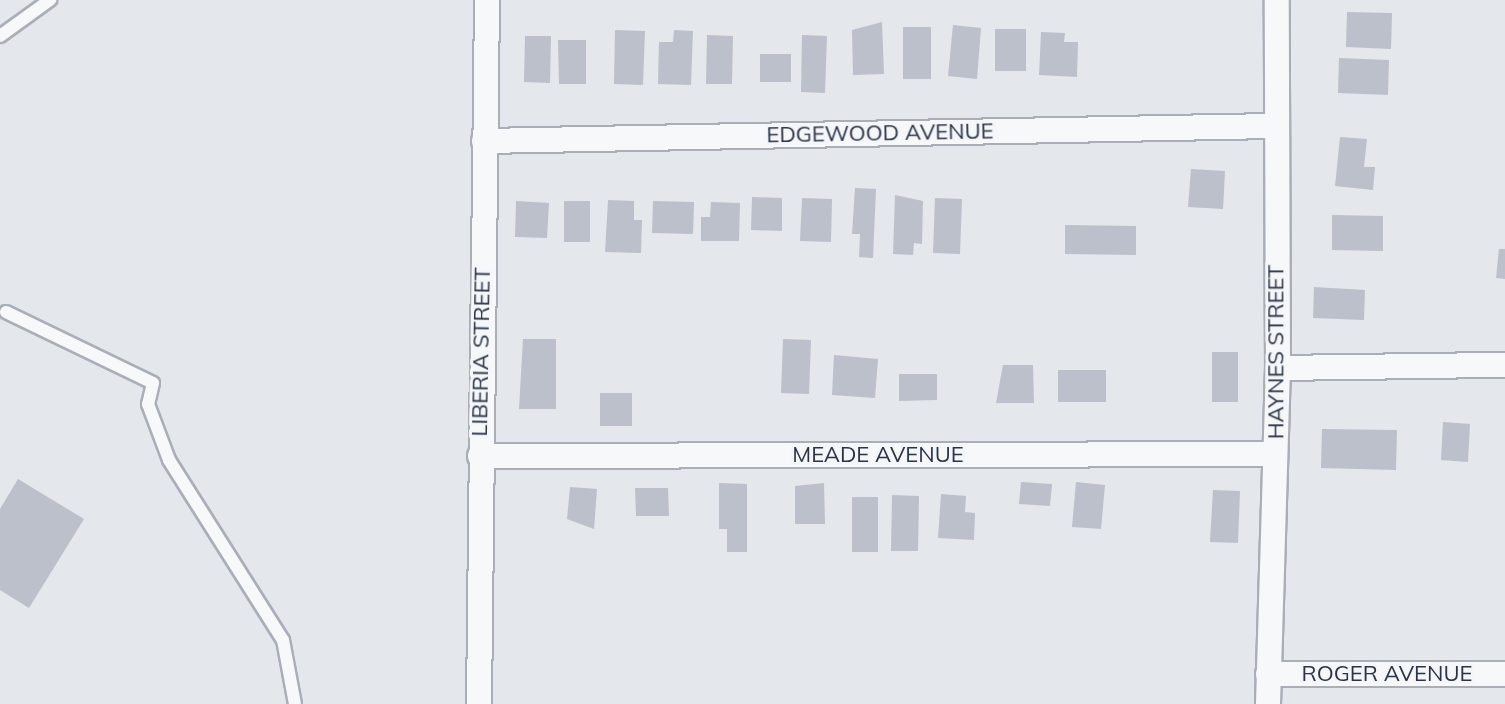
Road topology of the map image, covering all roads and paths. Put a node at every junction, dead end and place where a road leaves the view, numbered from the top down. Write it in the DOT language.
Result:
graph roads {
  1 [pos="50,0"];
  2 [pos="487,0"];
  3 [pos="1277,0"];
  4 [pos="0,36"];
  5 [pos="1276,126"];
  6 [pos="484,141"];
  7 [pos="6,312"];
  8 [pos="1505,365"];
  9 [pos="1278,368"];
  10 [pos="1275,454"];
  11 [pos="480,456"];
  12 [pos="1268,674"];
  13 [pos="1505,674"];
  14 [pos="295,704"];
  15 [pos="479,704"];
  16 [pos="1268,704"];
  1 -- 4 [label="lane"];
  2 -- 6 [label="street, LIBERIA STREET"];
  3 -- 5 [label="street, HAYNES STREET"];
  5 -- 6 [label="street, EDGEWOOD AVENUE"];
  5 -- 9 [label="street, HAYNES STREET"];
  6 -- 11 [label="street, LIBERIA STREET"];
  7 -- 14 [label="lane"];
  8 -- 9 [label="street"];
  9 -- 10 [label="street, HAYNES STREET"];
  10 -- 11 [label="street, MEADE AVENUE"];
  10 -- 12 [label="street, HAYNES STREET"];
  11 -- 15 [label="street, LIBERIA STREET"];
  12 -- 13 [label="street, ROGER AVENUE"];
  12 -- 16 [label="street, HAYNES STREET"];
}
